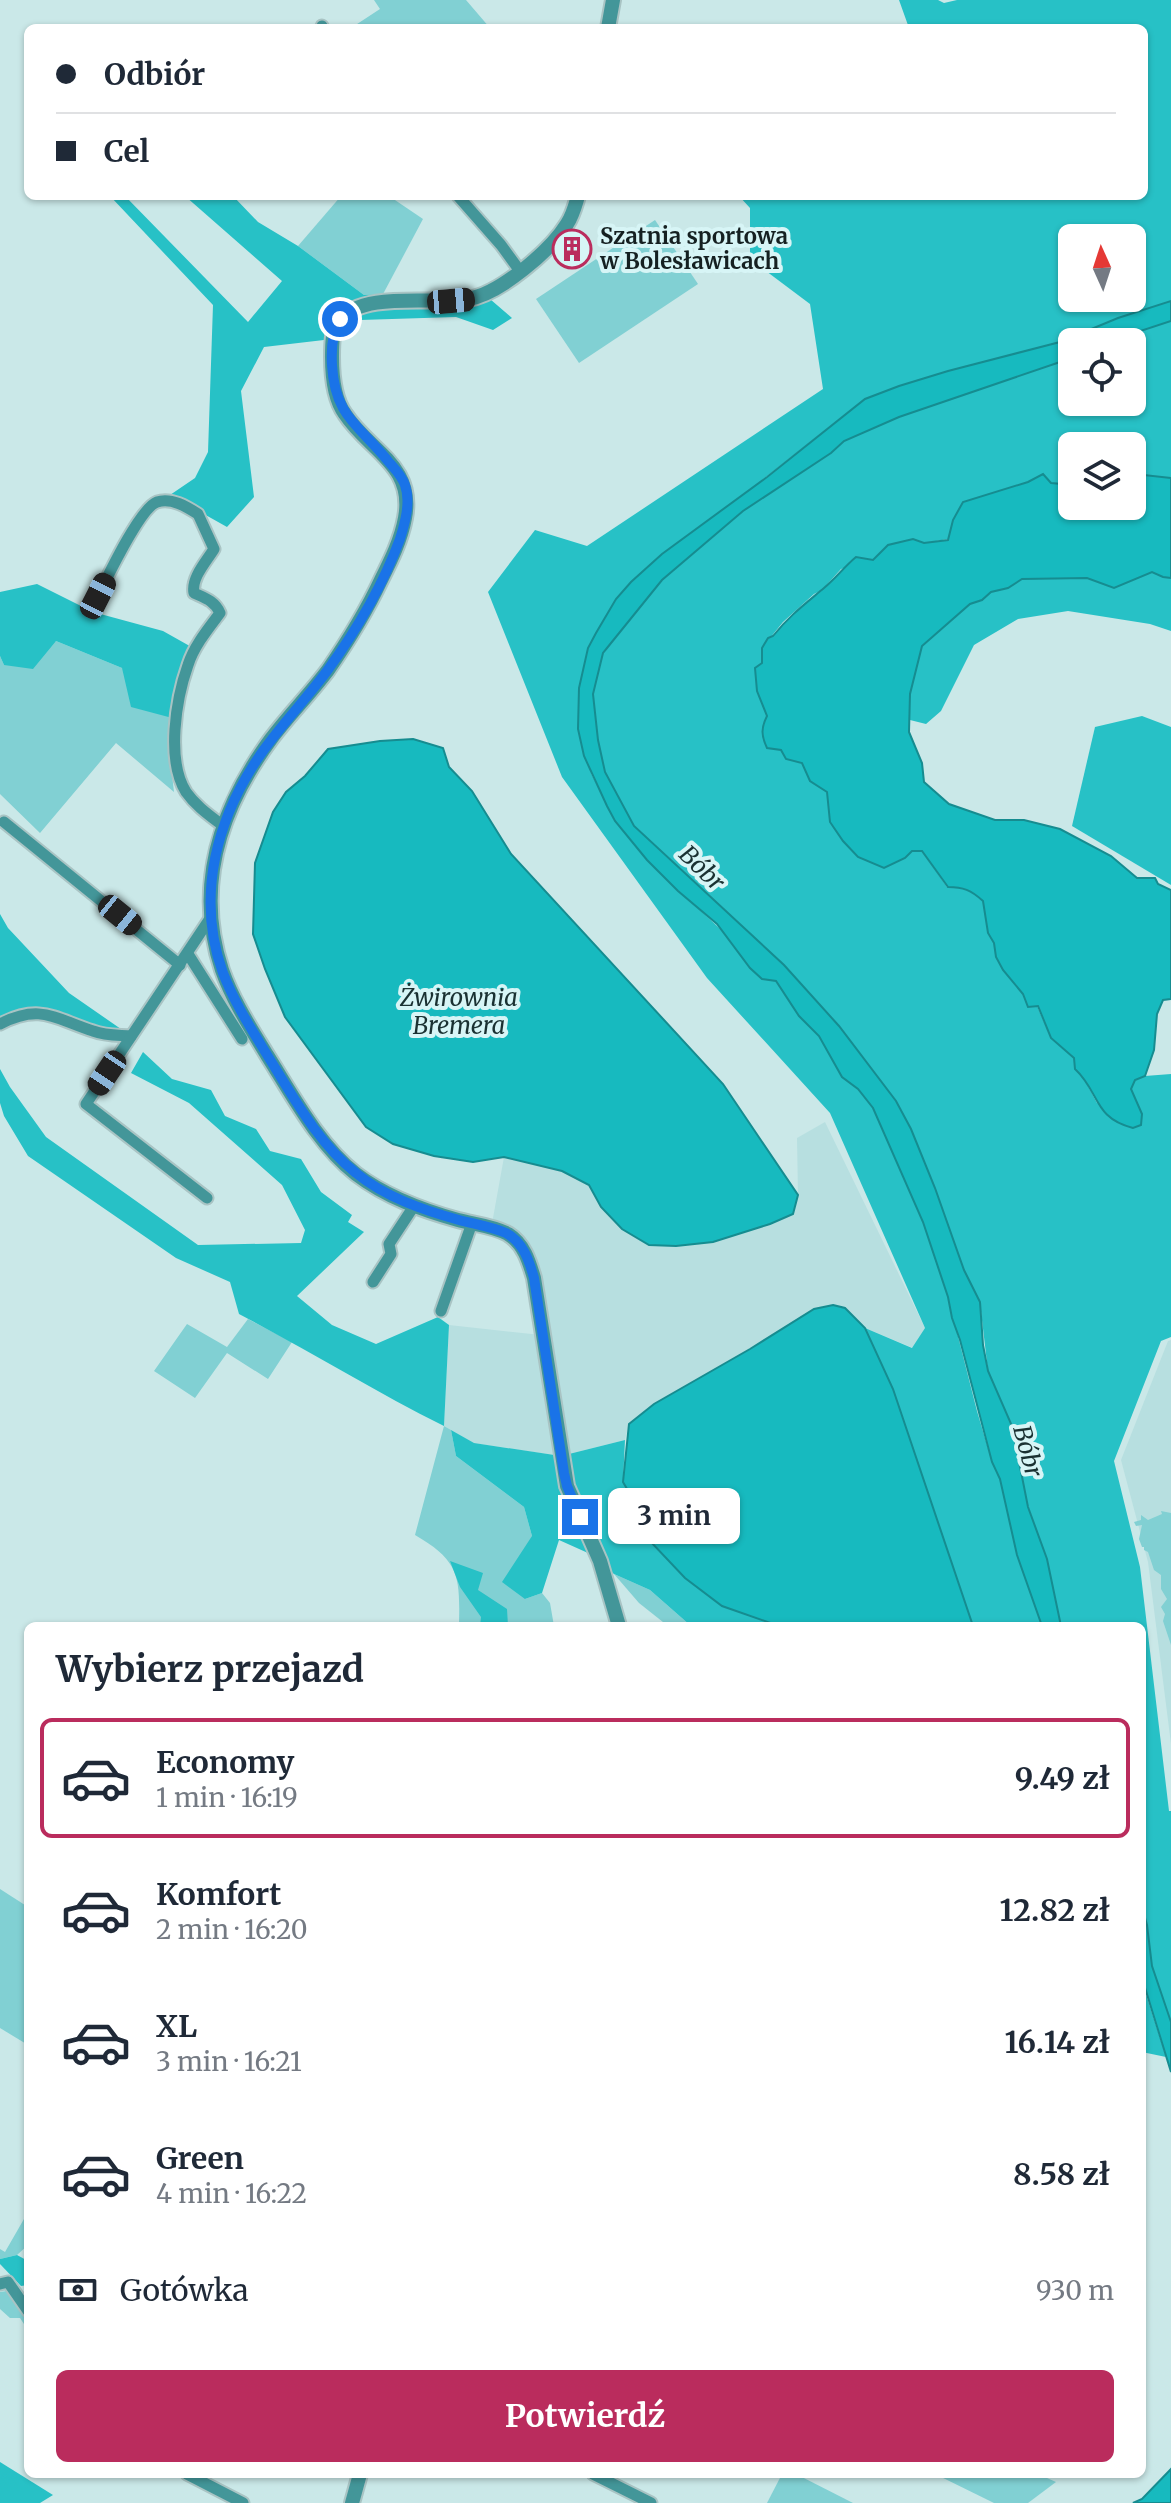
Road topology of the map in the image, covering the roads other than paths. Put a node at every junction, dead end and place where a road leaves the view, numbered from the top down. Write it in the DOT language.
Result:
graph roads {
  1 [pos="613,0"];
  2 [pos="609,24"];
  3 [pos="462,200"];
  4 [pos="577,200"];
  5 [pos="520,271"];
  6 [pos="98,596"];
  7 [pos="4,822"];
  8 [pos="222,825"];
  9 [pos="211,917"];
  10 [pos="188,954"];
  11 [pos="180,965"];
  12 [pos="0,1024"];
  13 [pos="131,1036"];
  14 [pos="242,1039"];
  15 [pos="207,1198"];
  16 [pos="414,1206"];
  17 [pos="472,1223"];
  18 [pos="373,1282"];
  19 [pos="441,1311"];
  20 [pos="618,1622"];
  21 [pos="0,2284"];
  22 [pos="24,2305"];
  23 [pos="195,2478"];
  24 [pos="359,2478"];
  25 [pos="601,2478"];
  26 [pos="243,2503"];
  27 [pos="352,2503"];
  28 [pos="651,2503"];
  1 -- 2 [label="street"];
  3 -- 5 [label="street"];
  4 -- 5 [label="street"];
  5 -- 8 [label="street"];
  6 -- 8 [label="street"];
  7 -- 11 [label="street"];
  8 -- 9 [label="street"];
  9 -- 10 [label="street"];
  9 -- 16 [label="street"];
  10 -- 11 [label="street"];
  10 -- 14 [label="street"];
  11 -- 13 [label="street"];
  12 -- 13 [label="street"];
  13 -- 15 [label="street"];
  16 -- 17 [label="street"];
  16 -- 18 [label="street"];
  17 -- 19 [label="street"];
  17 -- 20 [label="street"];
  21 -- 22 [label="street"];
  23 -- 26 [label="street"];
  24 -- 27 [label="street"];
  25 -- 28 [label="street"];
}
